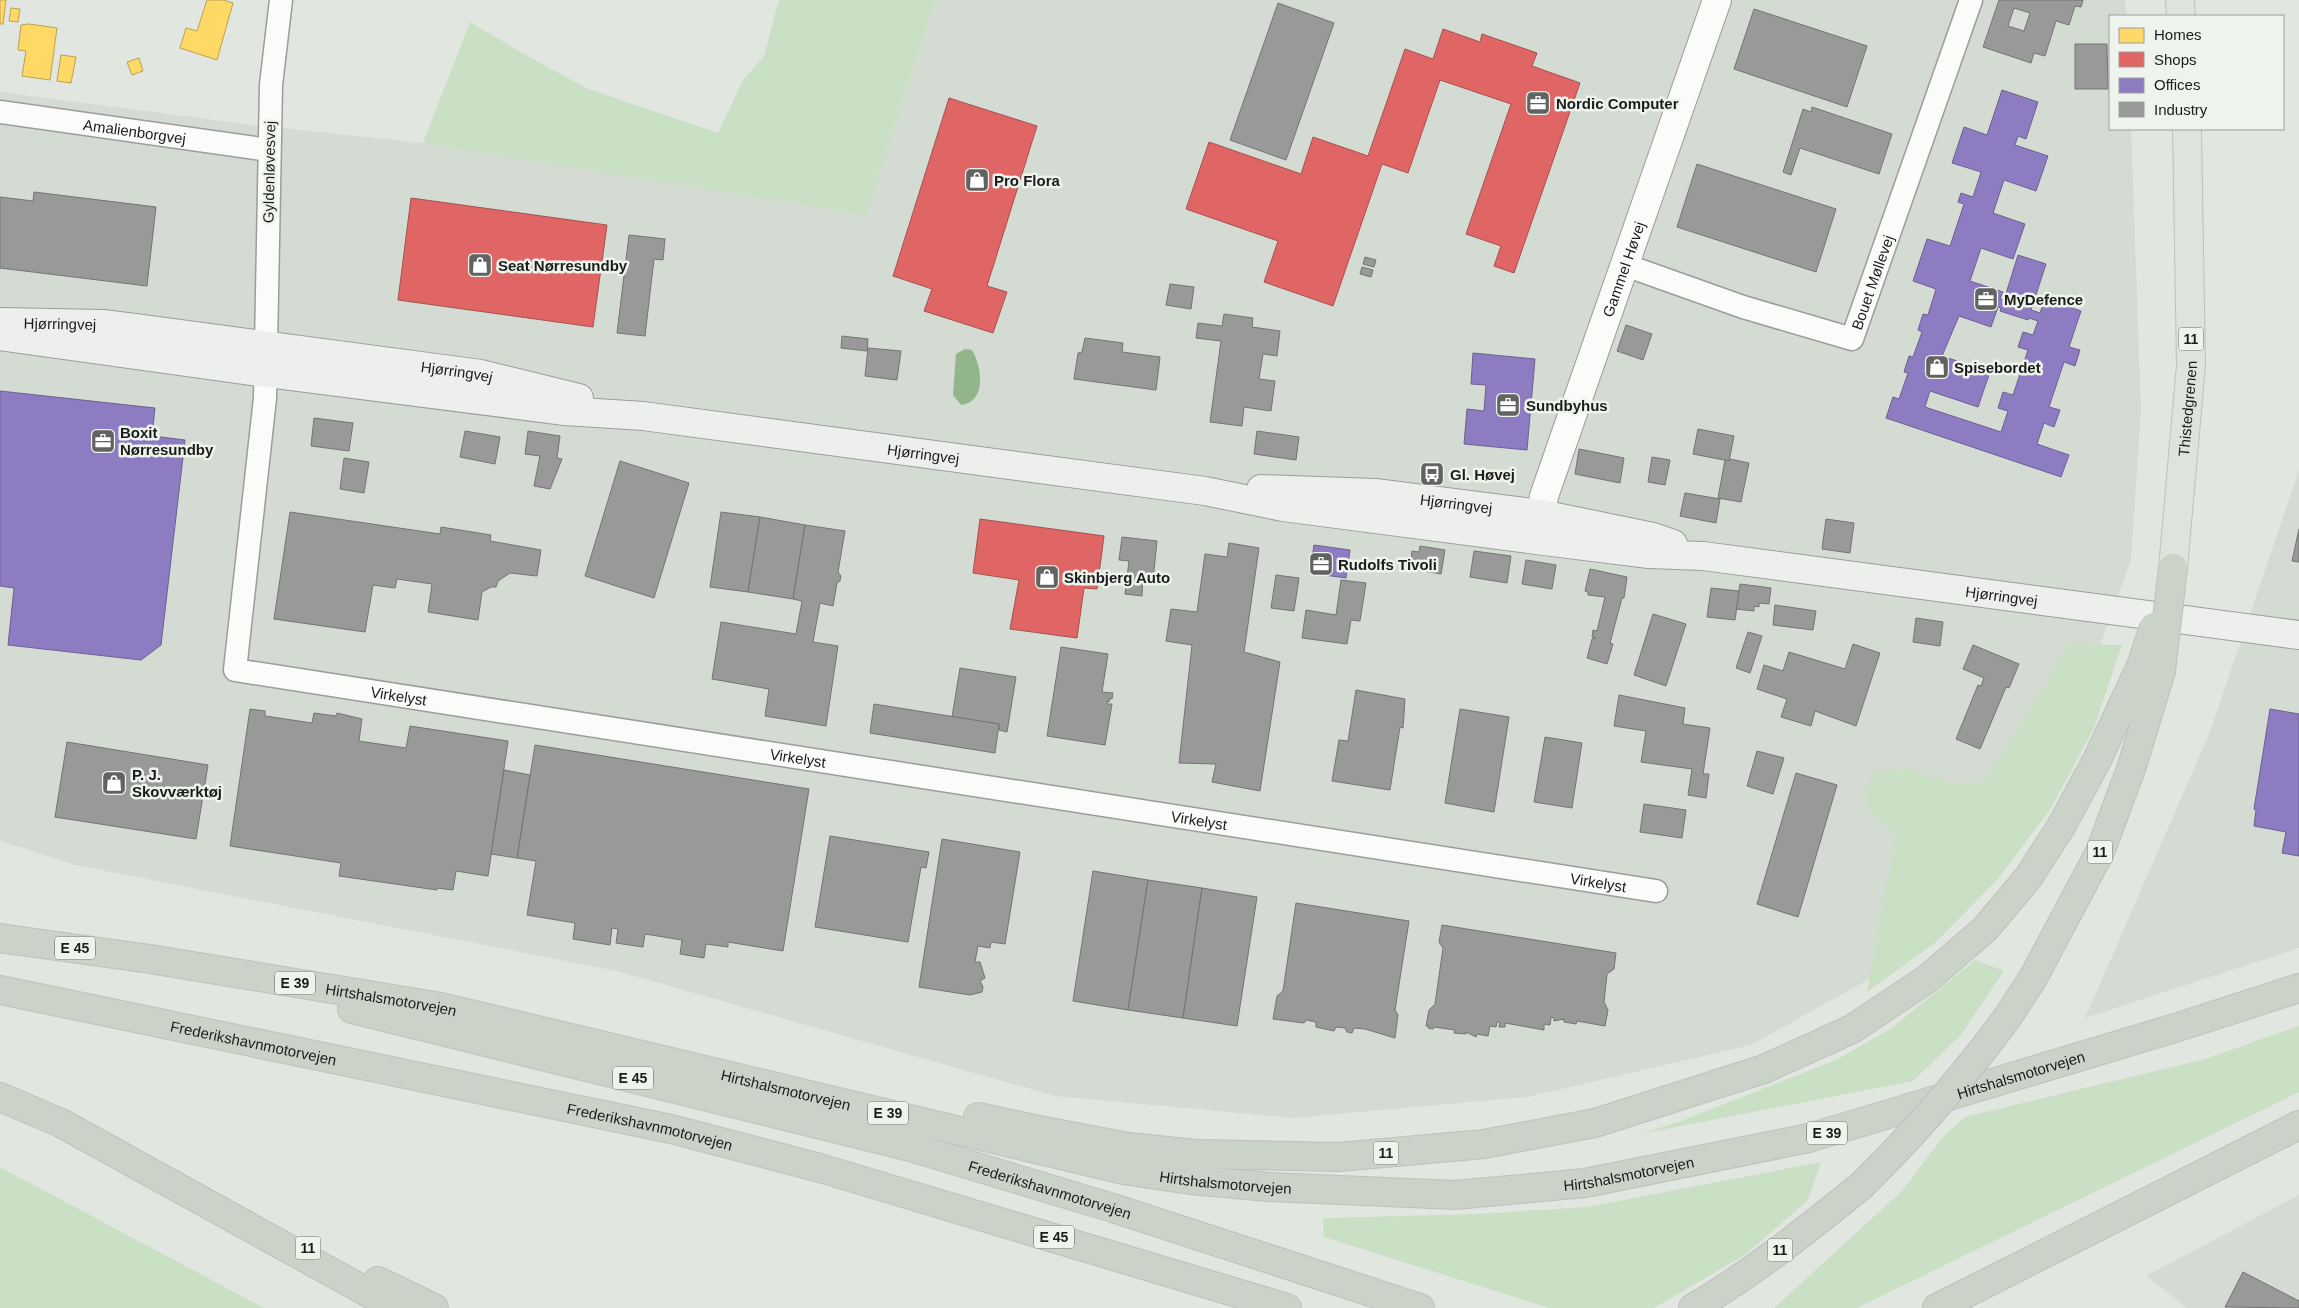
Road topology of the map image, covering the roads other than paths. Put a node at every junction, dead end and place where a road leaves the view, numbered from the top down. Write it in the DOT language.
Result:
graph roads {
  1 [pos="281,0"];
  2 [pos="1717,0"];
  3 [pos="1971,0"];
  4 [pos="2180,0"];
  5 [pos="2181,15"];
  6 [pos="0,112"];
  7 [pos="2187,130"];
  8 [pos="269,150"];
  9 [pos="1624,265"];
  10 [pos="0,322"];
  11 [pos="0,336"];
  12 [pos="267,345"];
  13 [pos="266,373"];
  14 [pos="643,416"];
  15 [pos="1538,527"];
  16 [pos="2174,559"];
  17 [pos="2299,635"];
  18 [pos="2151,668"];
  19 [pos="1656,891"];
  20 [pos="0,938"];
  21 [pos="150,959"];
  22 [pos="2299,988"];
  23 [pos="0,990"];
  24 [pos="441,1007"];
  25 [pos="0,1097"];
  26 [pos="2299,1125"];
  27 [pos="182,1189"];
  28 [pos="396,1308"];
  29 [pos="434,1308"];
  30 [pos="1287,1308"];
  31 [pos="1420,1308"];
  32 [pos="1693,1308"];
  33 [pos="1937,1308"];
  1 -- 8 [label="street, Gyldenløvesvej"];
  2 -- 9 [label="street, Gammel Høvej"];
  3 -- 9 [label="street, Bouet Møllevej"];
  4 -- 5 [label="main road"];
  6 -- 8 [label="street, Amalienborgvej"];
  7 -- 16 [label="main road, Thistedgrenen / 11"];
  8 -- 12 [label="street, Gyldenløvesvej"];
  9 -- 15 [label="street, Gammel Høvej"];
  10 -- 12 [label="main road, Hjørringvej"];
  11 -- 13 [label="main road, Hjørringvej"];
  12 -- 13 [label="street"];
  12 -- 14 [label="main road, Hjørringvej"];
  13 -- 14 [label="main road, Hjørringvej"];
  13 -- 19 [label="street, Virkelyst"];
  14 -- 15 [label="main road, Hjørringvej"];
  15 -- 17 [label="main road, Hjørringvej"];
  16 -- 18 [label="highway, 11, bridge"];
  18 -- 24 [label="highway, 11"];
  18 -- 32 [label="highway, 11, bridge"];
  20 -- 21 [label="highway, E 45"];
  21 -- 24 [label="highway, Hirtshalsmotorvejen / E 39"];
  21 -- 31 [label="highway, Frederikshavnmotorvejen / E 45"];
  22 -- 24 [label="highway, Hirtshalsmotorvejen / E 39"];
  23 -- 30 [label="highway, Frederikshavnmotorvejen / E 45"];
  25 -- 27 [label="highway"];
  26 -- 33 [label="highway"];
  27 -- 28 [label="highway"];
  27 -- 29 [label="highway, 11"];
}
